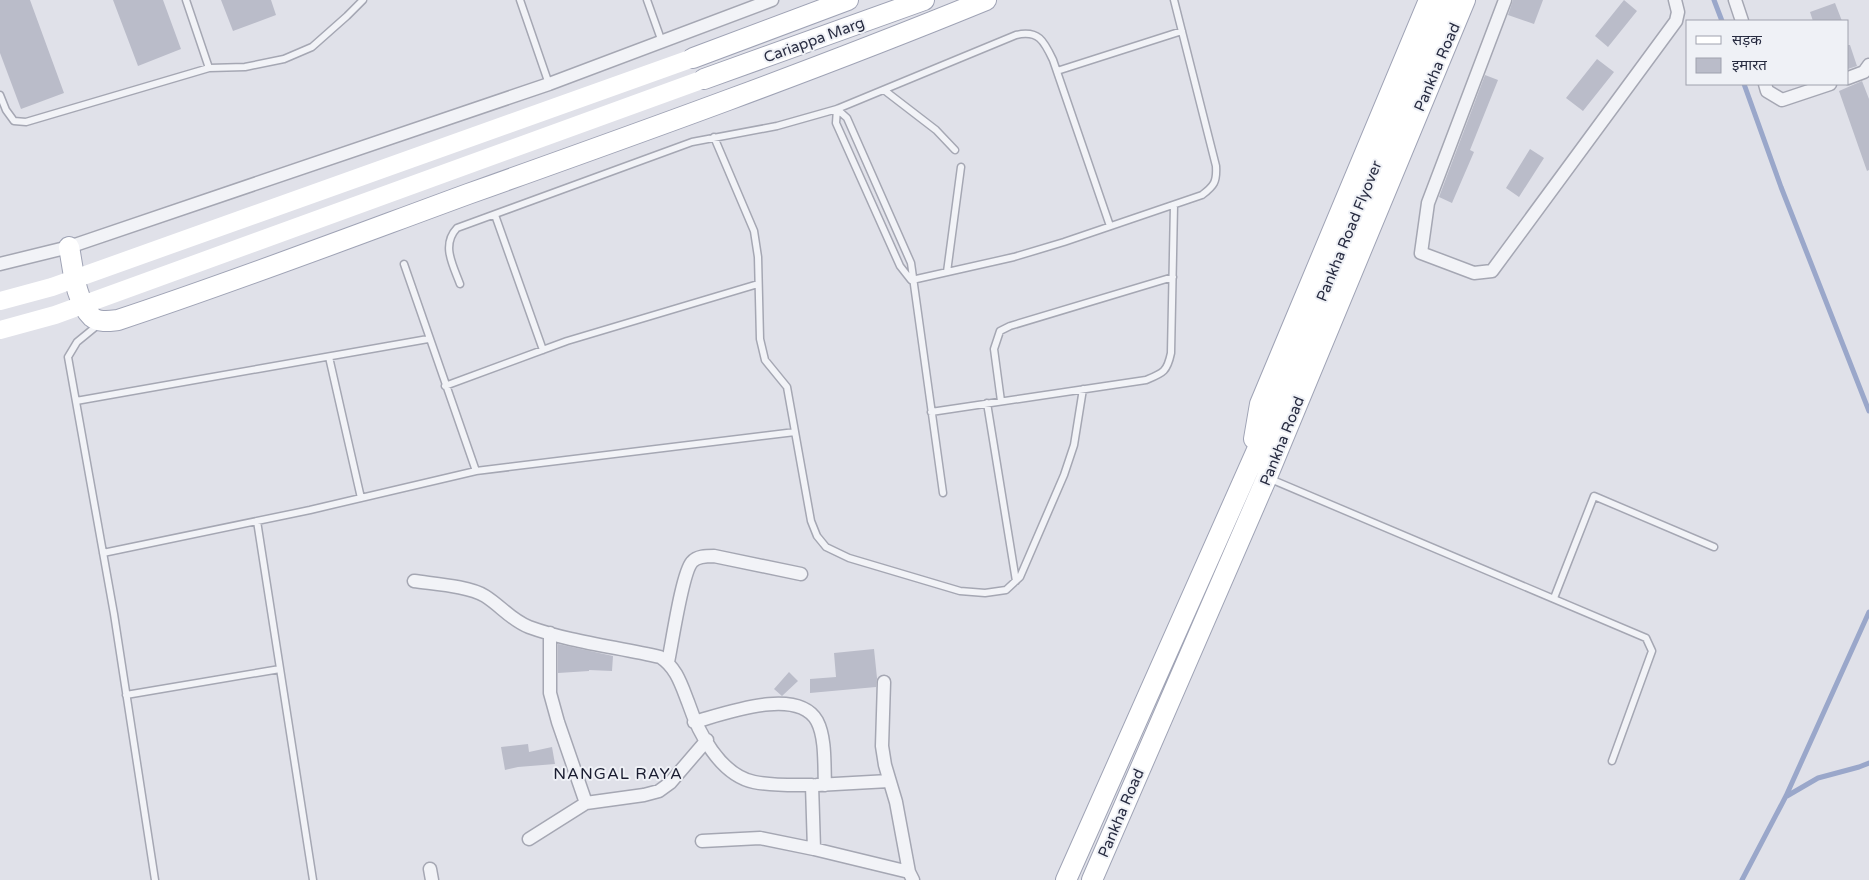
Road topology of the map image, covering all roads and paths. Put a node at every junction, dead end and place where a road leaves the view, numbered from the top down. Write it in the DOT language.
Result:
graph roads {
  1 [pos="186,0"];
  2 [pos="363,0"];
  3 [pos="520,0"];
  4 [pos="647,0"];
  5 [pos="772,0"];
  6 [pos="848,0"];
  7 [pos="924,0"];
  8 [pos="986,0"];
  9 [pos="1174,0"];
  10 [pos="1429,0"];
  11 [pos="1445,0"];
  12 [pos="1465,0"];
  13 [pos="1506,0"];
  14 [pos="1675,0"];
  15 [pos="1734,0"];
  16 [pos="1742,20"];
  17 [pos="1182,31"];
  18 [pos="662,42"];
  19 [pos="693,58"];
  20 [pos="1869,65"];
  21 [pos="209,68"];
  22 [pos="1057,71"];
  23 [pos="1849,78"];
  24 [pos="704,79"];
  25 [pos="549,84"];
  26 [pos="1764,85"];
  27 [pos="1827,85"];
  28 [pos="884,90"];
  29 [pos="0,95"];
  30 [pos="837,109"];
  31 [pos="714,137"];
  32 [pos="955,150"];
  33 [pos="961,166"];
  34 [pos="1174,204"];
  35 [pos="495,215"];
  36 [pos="1110,226"];
  37 [pos="69,247"];
  38 [pos="0,264"];
  39 [pos="404,264"];
  40 [pos="947,272"];
  41 [pos="1173,277"];
  42 [pos="912,280"];
  43 [pos="460,284"];
  44 [pos="758,284"];
  45 [pos="0,301"];
  46 [pos="102,321"];
  47 [pos="0,330"];
  48 [pos="428,339"];
  49 [pos="543,350"];
  50 [pos="329,357"];
  51 [pos="445,386"];
  52 [pos="1083,389"];
  53 [pos="76,401"];
  54 [pos="1002,401"];
  55 [pos="987,403"];
  56 [pos="931,412"];
  57 [pos="795,432"];
  58 [pos="1251,461"];
  59 [pos="476,471"];
  60 [pos="1267,477"];
  61 [pos="943,494"];
  62 [pos="362,498"];
  63 [pos="257,521"];
  64 [pos="1714,547"];
  65 [pos="103,553"];
  66 [pos="801,574"];
  67 [pos="414,581"];
  68 [pos="1016,581"];
  69 [pos="1554,598"];
  70 [pos="550,633"];
  71 [pos="668,662"];
  72 [pos="280,669"];
  73 [pos="884,682"];
  74 [pos="126,695"];
  75 [pos="694,722"];
  76 [pos="706,740"];
  77 [pos="1612,761"];
  78 [pos="890,781"];
  79 [pos="819,785"];
  80 [pos="586,803"];
  81 [pos="529,840"];
  82 [pos="702,841"];
  83 [pos="814,850"];
  84 [pos="911,876"];
  85 [pos="155,880"];
  86 [pos="313,880"];
  87 [pos="1066,880"];
  88 [pos="1092,880"];
  1 -- 21 [label="lane"];
  2 -- 21 [label="lane"];
  3 -- 25 [label="lane"];
  4 -- 18 [label="lane"];
  5 -- 18 [label="street"];
  6 -- 19 [label="main road, Cariappa Marg"];
  7 -- 24 [label="main road, Cariappa Marg"];
  8 -- 46 [label="main road"];
  9 -- 17 [label="lane"];
  10 -- 58 [label="main road"];
  11 -- 58 [label="main road, Pankha Road Flyover"];
  12 -- 60 [label="main road, Pankha Road"];
  13 -- 14 [label="street"];
  15 -- 16 [label="street"];
  17 -- 22 [label="lane"];
  17 -- 34 [label="lane"];
  18 -- 25 [label="street"];
  19 -- 45 [label="main road, bridge"];
  20 -- 23 [label="street"];
  21 -- 29 [label="lane"];
  22 -- 28 [label="lane"];
  22 -- 36 [label="lane"];
  24 -- 47 [label="main road, bridge"];
  25 -- 37 [label="street"];
  26 -- 27 [label="street"];
  28 -- 30 [label="lane"];
  28 -- 32 [label="lane"];
  30 -- 31 [label="lane"];
  30 -- 42 [label="lane"];
  30 -- 42 [label="lane"];
  31 -- 35 [label="lane"];
  31 -- 44 [label="lane"];
  33 -- 40 [label="lane"];
  34 -- 36 [label="lane"];
  34 -- 41 [label="lane"];
  35 -- 43 [label="lane"];
  35 -- 49 [label="lane"];
  36 -- 40 [label="lane"];
  37 -- 38 [label="street"];
  37 -- 46 [label="main road"];
  39 -- 48 [label="lane"];
  40 -- 42 [label="lane"];
  41 -- 52 [label="lane"];
  41 -- 54 [label="lane"];
  42 -- 56 [label="lane"];
  44 -- 49 [label="lane"];
  44 -- 57 [label="lane"];
  46 -- 53 [label="lane"];
  48 -- 50 [label="lane"];
  48 -- 51 [label="lane"];
  49 -- 51 [label="lane"];
  50 -- 53 [label="lane"];
  50 -- 62 [label="lane"];
  51 -- 59 [label="lane"];
  52 -- 54 [label="lane"];
  52 -- 68 [label="lane"];
  53 -- 65 [label="lane"];
  54 -- 55 [label="lane"];
  55 -- 56 [label="lane"];
  55 -- 68 [label="lane"];
  56 -- 61 [label="lane"];
  57 -- 59 [label="lane"];
  57 -- 68 [label="lane"];
  58 -- 87 [label="main road, Pankha Road"];
  59 -- 62 [label="lane"];
  60 -- 69 [label="lane"];
  60 -- 88 [label="main road, Pankha Road"];
  62 -- 63 [label="lane"];
  63 -- 65 [label="lane"];
  63 -- 72 [label="lane"];
  64 -- 69 [label="lane"];
  65 -- 74 [label="lane"];
  66 -- 71 [label="street"];
  67 -- 70 [label="street"];
  69 -- 77 [label="lane"];
  70 -- 71 [label="street"];
  70 -- 80 [label="street"];
  71 -- 75 [label="street"];
  72 -- 74 [label="lane"];
  72 -- 86 [label="lane"];
  73 -- 78 [label="street"];
  74 -- 85 [label="lane"];
  75 -- 76 [label="street"];
  75 -- 79 [label="street"];
  76 -- 79 [label="street"];
  76 -- 80 [label="street"];
  78 -- 79 [label="street"];
  78 -- 84 [label="street"];
  79 -- 83 [label="street"];
  80 -- 81 [label="street"];
  82 -- 83 [label="street"];
  83 -- 84 [label="street"];
}
